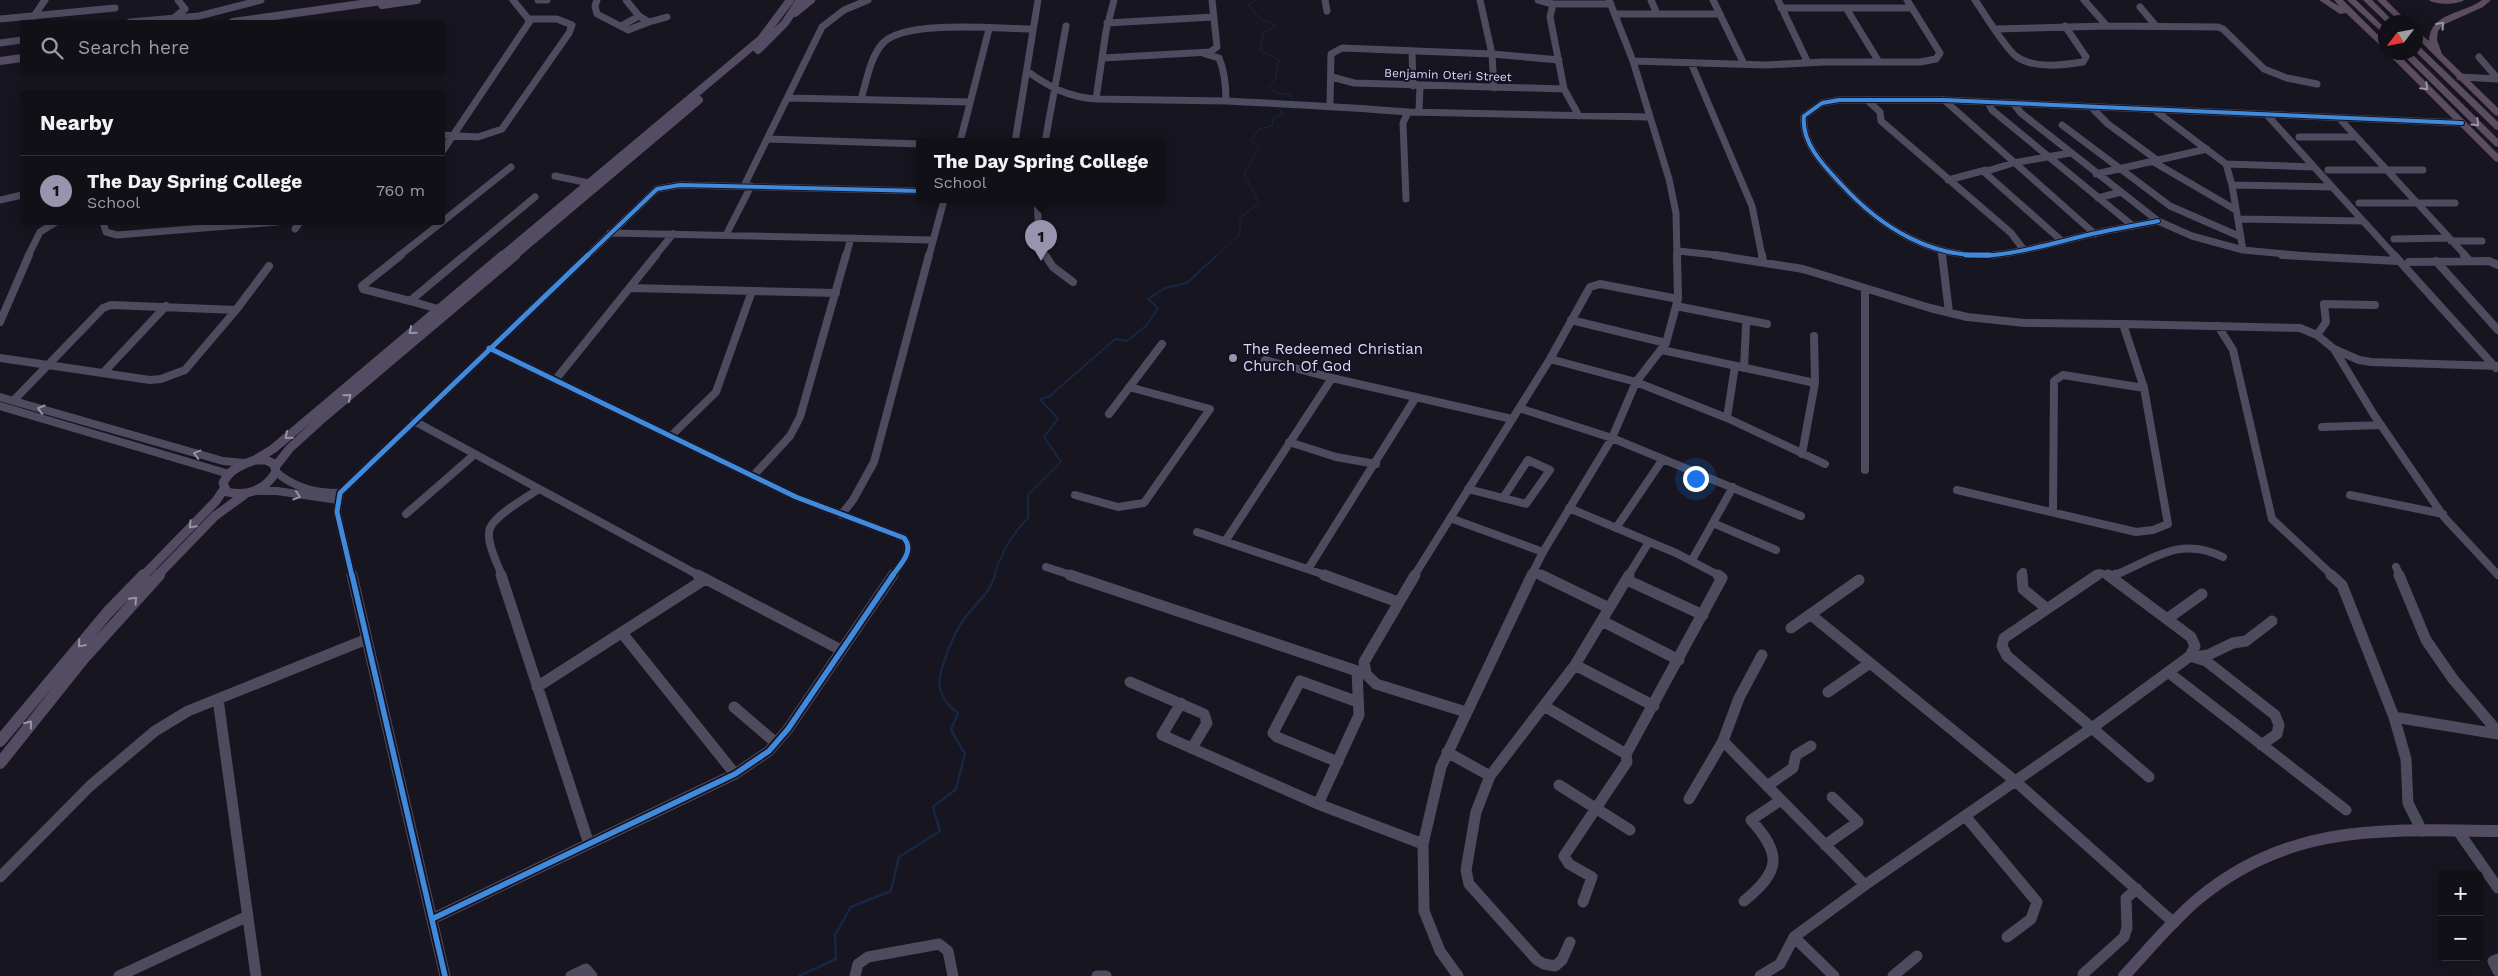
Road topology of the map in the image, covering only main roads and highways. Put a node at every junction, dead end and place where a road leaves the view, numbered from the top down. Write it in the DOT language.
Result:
graph roads {
  1 [pos="390,0"];
  2 [pos="417,0"];
  3 [pos="790,0"];
  4 [pos="800,0"];
  5 [pos="811,0"];
  6 [pos="2323,0"];
  7 [pos="2338,0"];
  8 [pos="2351,0"];
  9 [pos="2367,0"];
  10 [pos="2381,0"];
  11 [pos="2433,0"];
  12 [pos="2460,0"];
  13 [pos="2487,0"];
  14 [pos="382,1"];
  15 [pos="792,15"];
  16 [pos="2383,15"];
  17 [pos="2397,15"];
  18 [pos="247,20"];
  19 [pos="276,20"];
  20 [pos="2378,26"];
  21 [pos="2370,32"];
  22 [pos="2378,40"];
  23 [pos="2423,40"];
  24 [pos="20,53"];
  25 [pos="2423,55"];
  26 [pos="0,57"];
  27 [pos="20,58"];
  28 [pos="2398,60"];
  29 [pos="2412,60"];
  30 [pos="0,61"];
  31 [pos="2449,67"];
  32 [pos="2498,114"];
  33 [pos="2498,127"];
  34 [pos="2498,144"];
  35 [pos="2498,159"];
  36 [pos="255,460"];
  37 [pos="276,470"];
  38 [pos="224,489"];
  39 [pos="252,492"];
  40 [pos="0,741"];
  41 [pos="0,763"];
  42 [pos="2498,831"];
  43 [pos="2124,976"];
  1 -- 14 [label="main road"];
  2 -- 19 [label="main road"];
  3 -- 36 [label="main road, one-way"];
  4 -- 15 [label="main road"];
  5 -- 15 [label="main road"];
  6 -- 21 [label="highway"];
  7 -- 21 [label="highway"];
  8 -- 20 [label="highway"];
  9 -- 16 [label="highway"];
  10 -- 17 [label="highway"];
  11 -- 12 [label="highway"];
  31 -- 13 [label="highway, one-way"];
  14 -- 18 [label="main road"];
  37 -- 15 [label="main road, one-way"];
  21 -- 22 [label="highway"];
  23 -- 31 [label="highway"];
  24 -- 26 [label="main road"];
  25 -- 33 [label="highway"];
  27 -- 30 [label="main road"];
  28 -- 35 [label="highway, one-way"];
  29 -- 34 [label="highway, one-way"];
  31 -- 32 [label="highway"];
  36 -- 37 [label="main road"];
  36 -- 38 [label="main road"];
  37 -- 39 [label="main road"];
  38 -- 39 [label="main road"];
  38 -- 40 [label="main road, one-way"];
  41 -- 39 [label="main road, one-way"];
  42 -- 43 [label="main road"];
}
